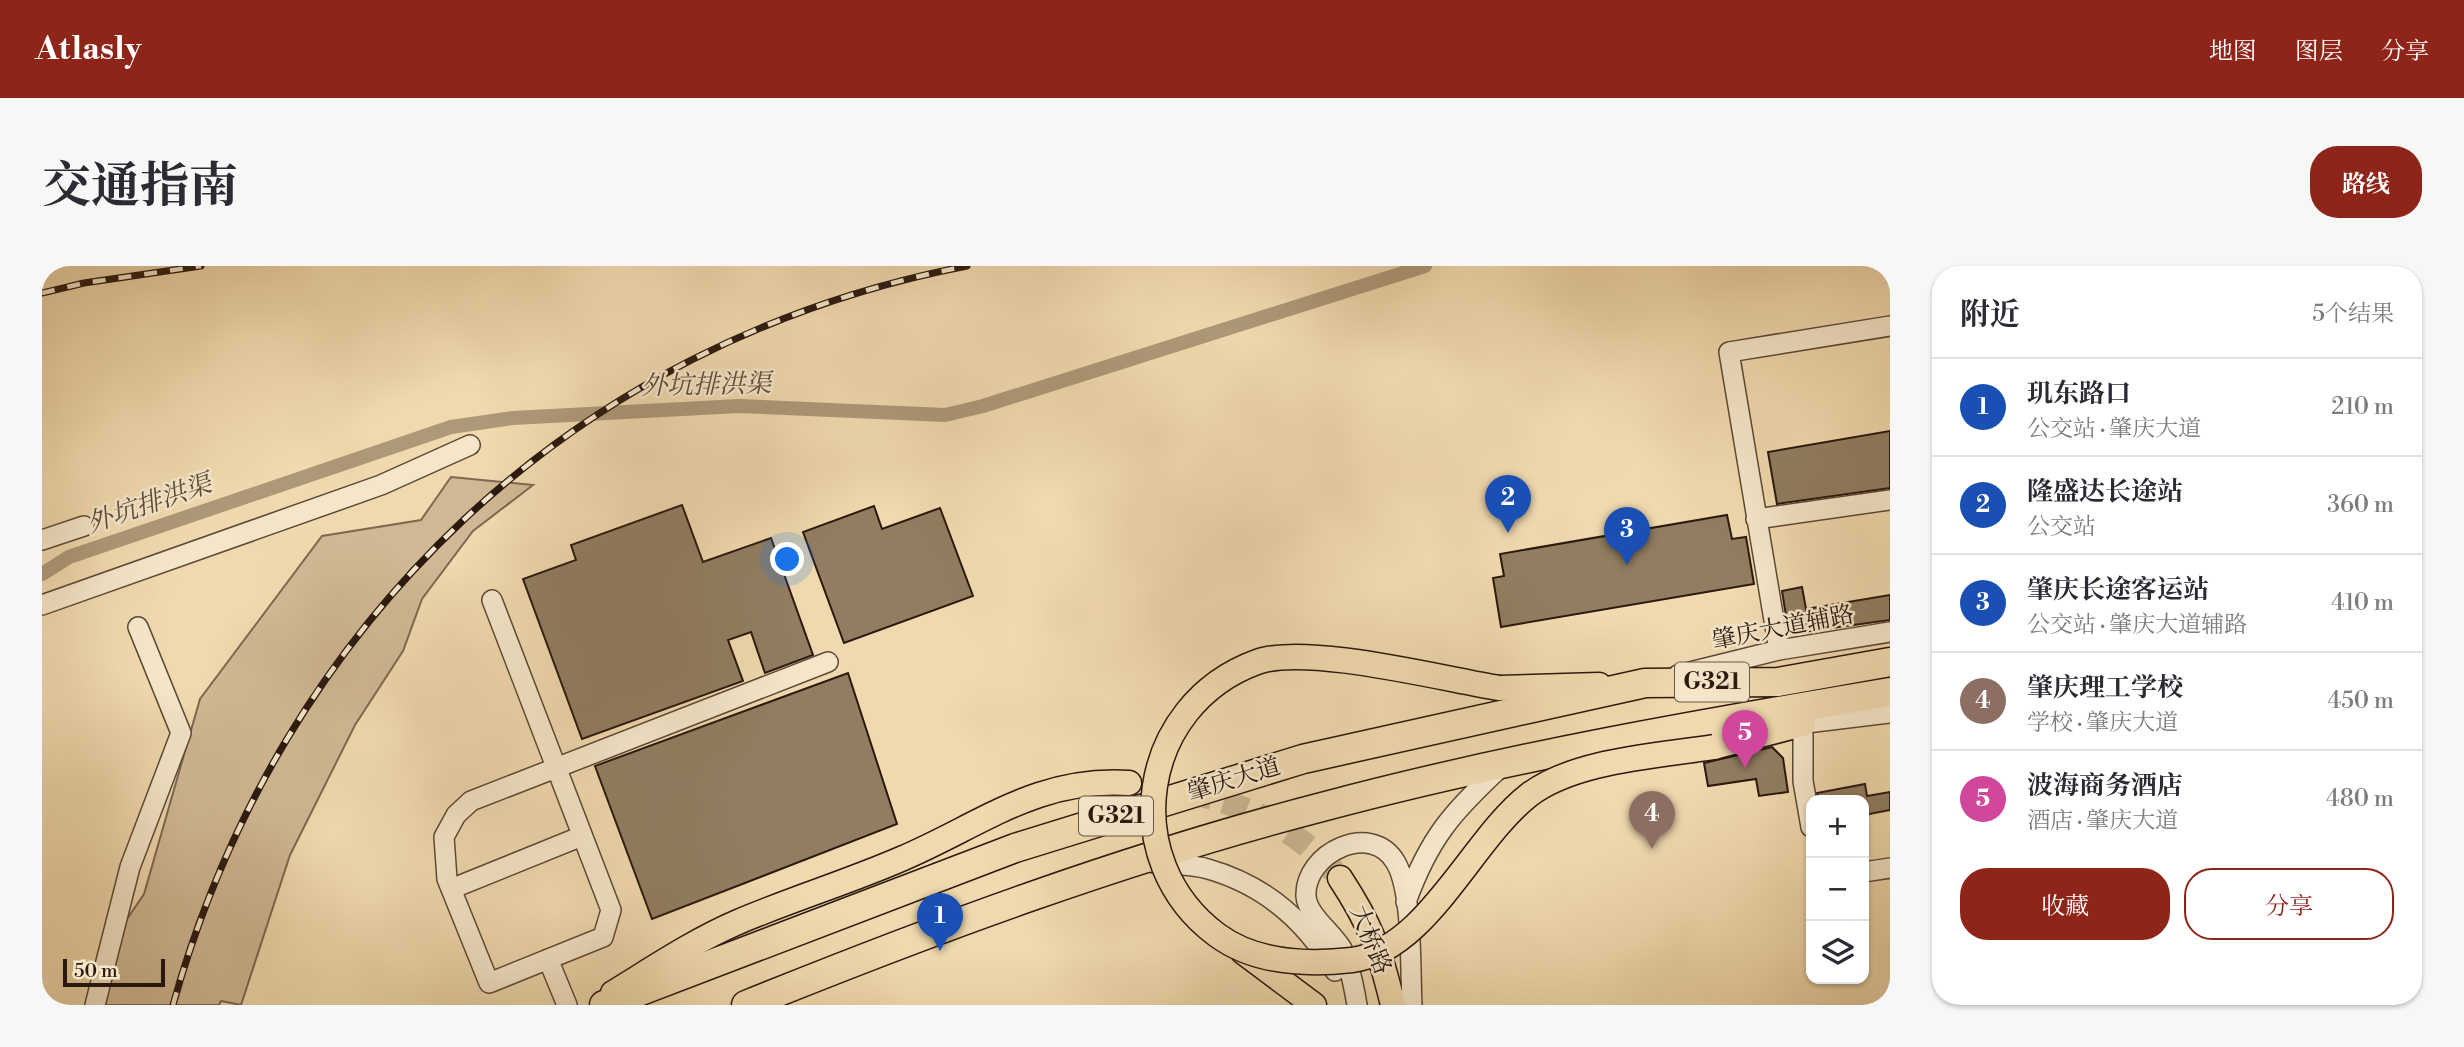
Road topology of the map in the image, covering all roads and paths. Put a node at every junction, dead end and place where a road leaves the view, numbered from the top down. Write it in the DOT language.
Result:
graph roads {
  1 [pos="1890,326"];
  2 [pos="470,445"];
  3 [pos="1890,500"];
  4 [pos="1756,519"];
  5 [pos="84,526"];
  6 [pos="42,540"];
  7 [pos="492,600"];
  8 [pos="42,605"];
  9 [pos="138,627"];
  10 [pos="1890,632"];
  11 [pos="1779,650"];
  12 [pos="828,662"];
  13 [pos="1890,662"];
  14 [pos="1645,683"];
  15 [pos="1890,692"];
  16 [pos="1890,713"];
  17 [pos="1803,724"];
  18 [pos="1685,726"];
  19 [pos="1504,765"];
  20 [pos="556,768"];
  21 [pos="1129,783"];
  22 [pos="1806,798"];
  23 [pos="582,836"];
  24 [pos="1132,861"];
  25 [pos="1890,868"];
  26 [pos="1869,871"];
  27 [pos="1340,878"];
  28 [pos="451,889"];
  29 [pos="1406,903"];
  30 [pos="1219,936"];
  31 [pos="548,959"];
  32 [pos="95,1005"];
  33 [pos="567,1005"];
  34 [pos="593,1005"];
  35 [pos="604,1005"];
  36 [pos="746,1005"];
  37 [pos="1314,1005"];
  38 [pos="1356,1005"];
  39 [pos="1393,1005"];
  40 [pos="1412,1005"];
  1 -- 4 [label="street"];
  2 -- 8 [label="street"];
  3 -- 4 [label="street"];
  4 -- 11 [label="street"];
  5 -- 6 [label="street"];
  7 -- 20 [label="street"];
  9 -- 32 [label="street"];
  10 -- 11 [label="street, 肇庆大道辅路"];
  11 -- 14 [label="street, 肇庆大道辅路"];
  12 -- 20 [label="street"];
  13 -- 14 [label="highway, 肇庆大道 / G321"];
  14 -- 30 [label="main road, bridge"];
  14 -- 35 [label="highway, 肇庆大道 / G321"];
  15 -- 18 [label="highway, 肇庆大道 / G321"];
  16 -- 17 [label="street"];
  17 -- 18 [label="street"];
  17 -- 22 [label="street"];
  17 -- 30 [label="main road, bridge"];
  18 -- 19 [label="highway, 肇庆大道 / G321"];
  19 -- 24 [label="highway, 肇庆大道 / G321"];
  19 -- 29 [label="street"];
  20 -- 23 [label="street"];
  20 -- 28 [label="street"];
  21 -- 34 [label="main road"];
  23 -- 28 [label="street"];
  23 -- 31 [label="street"];
  24 -- 36 [label="highway, 肇庆大道 / G321"];
  24 -- 38 [label="street"];
  25 -- 26 [label="street"];
  27 -- 39 [label="main road, 大桥路"];
  28 -- 31 [label="street"];
  29 -- 38 [label="street"];
  29 -- 40 [label="street"];
  30 -- 37 [label="main road, bridge"];
  31 -- 33 [label="street"];
}
